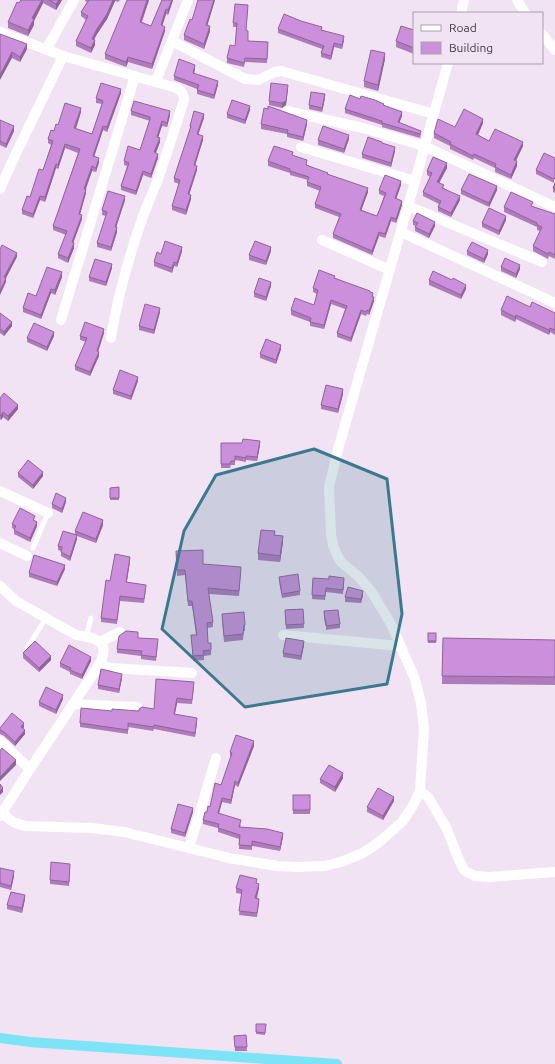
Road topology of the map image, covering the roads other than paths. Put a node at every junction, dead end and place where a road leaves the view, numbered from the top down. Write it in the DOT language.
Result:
graph roads {
  1 [pos="74,0"];
  2 [pos="188,0"];
  3 [pos="464,0"];
  4 [pos="517,0"];
  5 [pos="461,12"];
  6 [pos="524,12"];
  7 [pos="0,32"];
  8 [pos="543,35"];
  9 [pos="172,41"];
  10 [pos="46,50"];
  11 [pos="555,50"];
  12 [pos="63,56"];
  13 [pos="448,64"];
  14 [pos="135,76"];
  15 [pos="156,82"];
  16 [pos="287,111"];
  17 [pos="434,114"];
  18 [pos="424,146"];
  19 [pos="301,147"];
  20 [pos="415,181"];
  21 [pos="0,189"];
  22 [pos="408,206"];
  23 [pos="555,207"];
  24 [pos="401,232"];
  25 [pos="322,240"];
  26 [pos="542,262"];
  27 [pos="390,270"];
  28 [pos="555,303"];
  29 [pos="61,320"];
  30 [pos="111,338"];
  31 [pos="0,491"];
  32 [pos="48,513"];
  33 [pos="0,543"];
  34 [pos="30,552"];
  35 [pos="0,586"];
  36 [pos="47,617"];
  37 [pos="91,618"];
  38 [pos="120,632"];
  39 [pos="283,635"];
  40 [pos="86,637"];
  41 [pos="100,642"];
  42 [pos="400,646"];
  43 [pos="27,648"];
  44 [pos="99,666"];
  45 [pos="192,673"];
  46 [pos="73,704"];
  47 [pos="137,707"];
  48 [pos="0,742"];
  49 [pos="216,758"];
  50 [pos="30,769"];
  51 [pos="420,791"];
  52 [pos="1,814"];
  53 [pos="189,848"];
  54 [pos="555,872"];
  1 -- 10 [label="street"];
  2 -- 9 [label="street"];
  3 -- 5 [label="street"];
  4 -- 6 [label="street"];
  7 -- 10 [label="street"];
  8 -- 11 [label="street"];
  9 -- 15 [label="street"];
  9 -- 17 [label="street"];
  10 -- 12 [label="street"];
  12 -- 14 [label="street"];
  12 -- 21 [label="street"];
  13 -- 17 [label="street"];
  14 -- 15 [label="street"];
  14 -- 29 [label="street"];
  15 -- 30 [label="street"];
  16 -- 18 [label="street"];
  17 -- 18 [label="street"];
  18 -- 20 [label="street"];
  18 -- 23 [label="street"];
  19 -- 20 [label="street"];
  20 -- 22 [label="street"];
  22 -- 24 [label="street"];
  22 -- 26 [label="street"];
  24 -- 27 [label="street"];
  24 -- 28 [label="street"];
  25 -- 27 [label="street"];
  27 -- 42 [label="street"];
  31 -- 32 [label="street"];
  32 -- 34 [label="lane"];
  33 -- 34 [label="street"];
  35 -- 36 [label="street"];
  36 -- 40 [label="street"];
  36 -- 43 [label="lane"];
  37 -- 40 [label="lane"];
  38 -- 41 [label="street"];
  39 -- 42 [label="street"];
  40 -- 41 [label="street"];
  41 -- 44 [label="street"];
  42 -- 51 [label="street"];
  44 -- 45 [label="street"];
  44 -- 46 [label="street"];
  46 -- 47 [label="street"];
  46 -- 50 [label="street"];
  48 -- 50 [label="street"];
  49 -- 53 [label="street"];
  50 -- 52 [label="street"];
  51 -- 53 [label="street"];
  51 -- 54 [label="street"];
  52 -- 53 [label="street"];
}
